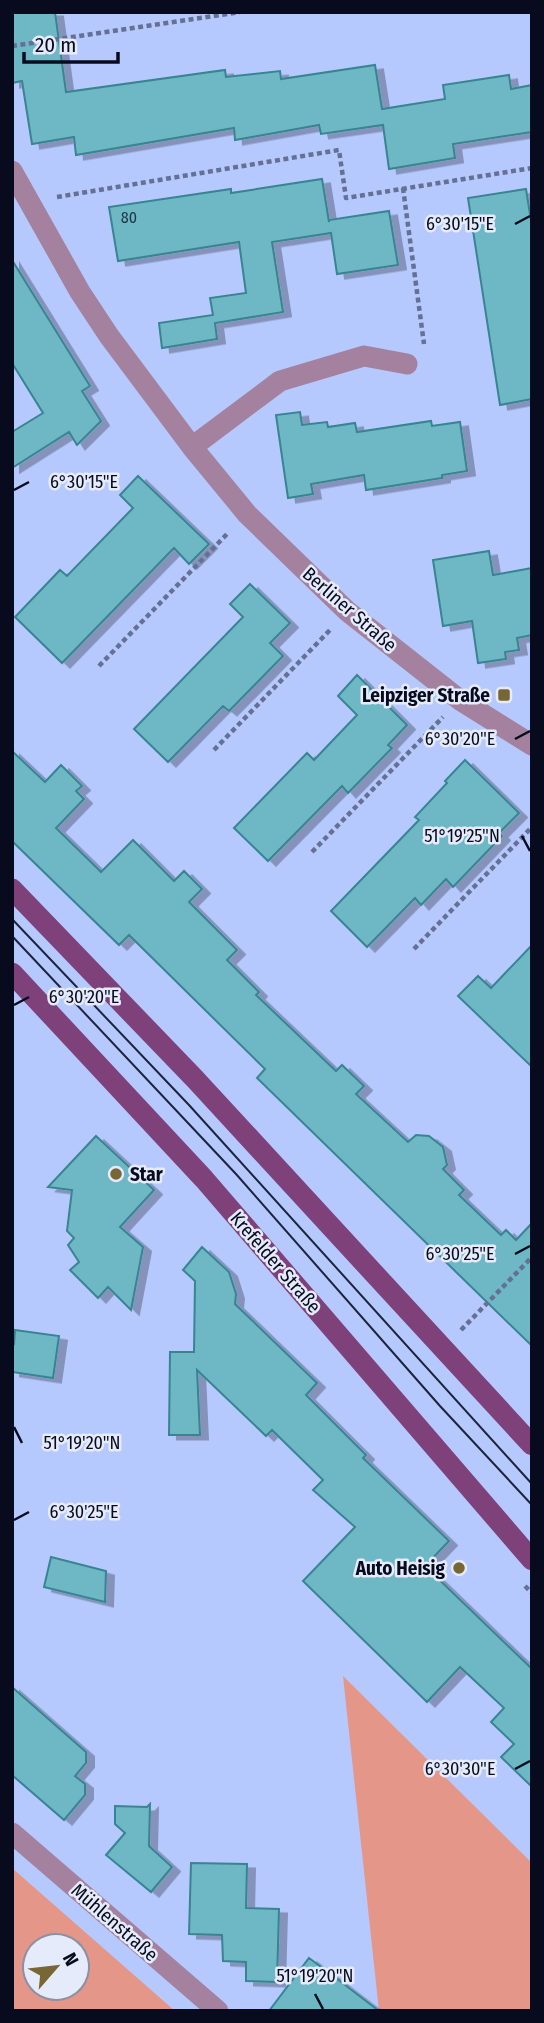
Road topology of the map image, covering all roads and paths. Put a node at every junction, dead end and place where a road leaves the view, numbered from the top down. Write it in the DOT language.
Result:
graph roads {
  1 [pos="240,12"];
  2 [pos="12,46"];
  3 [pos="532,168"];
  4 [pos="12,171"];
  5 [pos="403,188"];
  6 [pos="29,201"];
  7 [pos="407,364"];
  8 [pos="192,447"];
  9 [pos="247,513"];
  10 [pos="347,611"];
  11 [pos="99,666"];
  12 [pos="460,700"];
  13 [pos="532,745"];
  14 [pos="214,750"];
  15 [pos="532,827"];
  16 [pos="312,852"];
  17 [pos="12,888"];
  18 [pos="414,949"];
  19 [pos="12,973"];
  20 [pos="532,1257"];
  21 [pos="458,1334"];
  22 [pos="532,1445"];
  23 [pos="532,1560"];
  24 [pos="12,1833"];
  25 [pos="218,2011"];
  1 -- 2 [label="path"];
  3 -- 5 [label="path"];
  4 -- 6 [label="street, Berliner Straße"];
  5 -- 6 [label="path"];
  5 -- 7 [label="path"];
  6 -- 8 [label="street, Berliner Straße"];
  7 -- 8 [label="street"];
  8 -- 9 [label="street, Berliner Straße"];
  9 -- 10 [label="street, Berliner Straße"];
  9 -- 11 [label="path"];
  10 -- 12 [label="street, Berliner Straße"];
  10 -- 14 [label="path"];
  12 -- 13 [label="street, Berliner Straße"];
  12 -- 16 [label="path"];
  15 -- 18 [label="path"];
  17 -- 22 [label="main road"];
  19 -- 23 [label="main road, Krefelder Straße"];
  20 -- 21 [label="path"];
  24 -- 25 [label="street, Mühlenstraße"];
}
